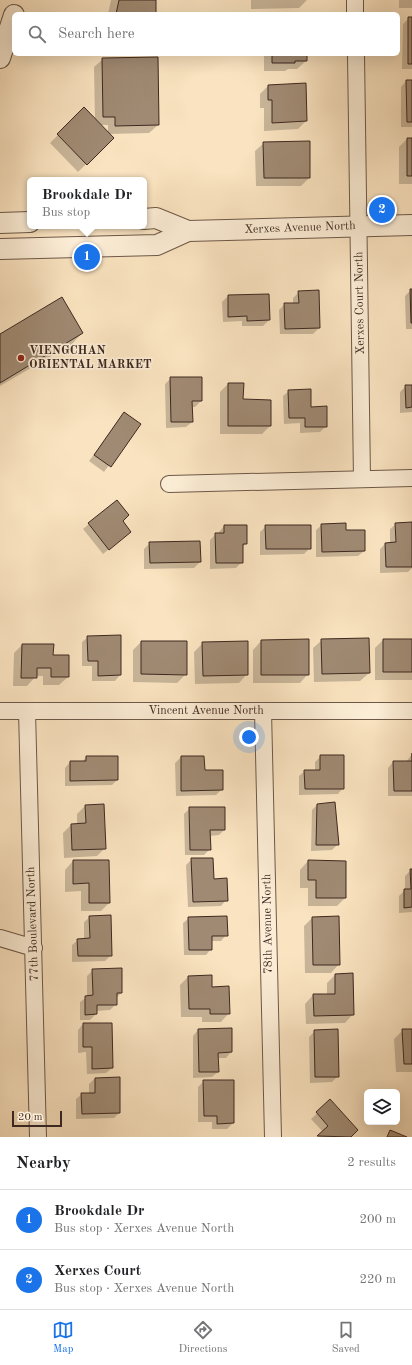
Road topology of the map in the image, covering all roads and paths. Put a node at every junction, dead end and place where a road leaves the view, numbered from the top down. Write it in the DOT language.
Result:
graph roads {
  1 [pos="19,0"];
  2 [pos="355,0"];
  3 [pos="15,12"];
  4 [pos="355,12"];
  5 [pos="12,20"];
  6 [pos="356,56"];
  7 [pos="0,58"];
  8 [pos="147,218"];
  9 [pos="27,222"];
  10 [pos="0,223"];
  11 [pos="412,225"];
  12 [pos="359,227"];
  13 [pos="188,231"];
  14 [pos="0,249"];
  15 [pos="412,478"];
  16 [pos="362,479"];
  17 [pos="169,484"];
  18 [pos="0,711"];
  19 [pos="27,711"];
  20 [pos="263,711"];
  21 [pos="412,711"];
  22 [pos="0,938"];
  23 [pos="34,948"];
  24 [pos="38,1137"];
  25 [pos="273,1137"];
  1 -- 3 [label="street"];
  2 -- 4 [label="street"];
  5 -- 7 [label="street"];
  6 -- 12 [label="street, Xerxes Court North"];
  8 -- 13 [label="street, Xerxes Avenue North"];
  9 -- 10 [label="street"];
  11 -- 12 [label="street, Xerxes Avenue North"];
  12 -- 13 [label="street, Xerxes Avenue North"];
  12 -- 16 [label="street, Xerxes Court North"];
  13 -- 14 [label="street, Xerxes Avenue North"];
  15 -- 16 [label="street"];
  16 -- 17 [label="street"];
  18 -- 19 [label="street, Vincent Avenue North"];
  19 -- 20 [label="street, Vincent Avenue North"];
  19 -- 23 [label="street, 77th Boulevard North"];
  20 -- 21 [label="street, Vincent Avenue North"];
  20 -- 25 [label="street, 78th Avenue North"];
  22 -- 23 [label="street"];
  23 -- 24 [label="street, 77th Boulevard North"];
}
